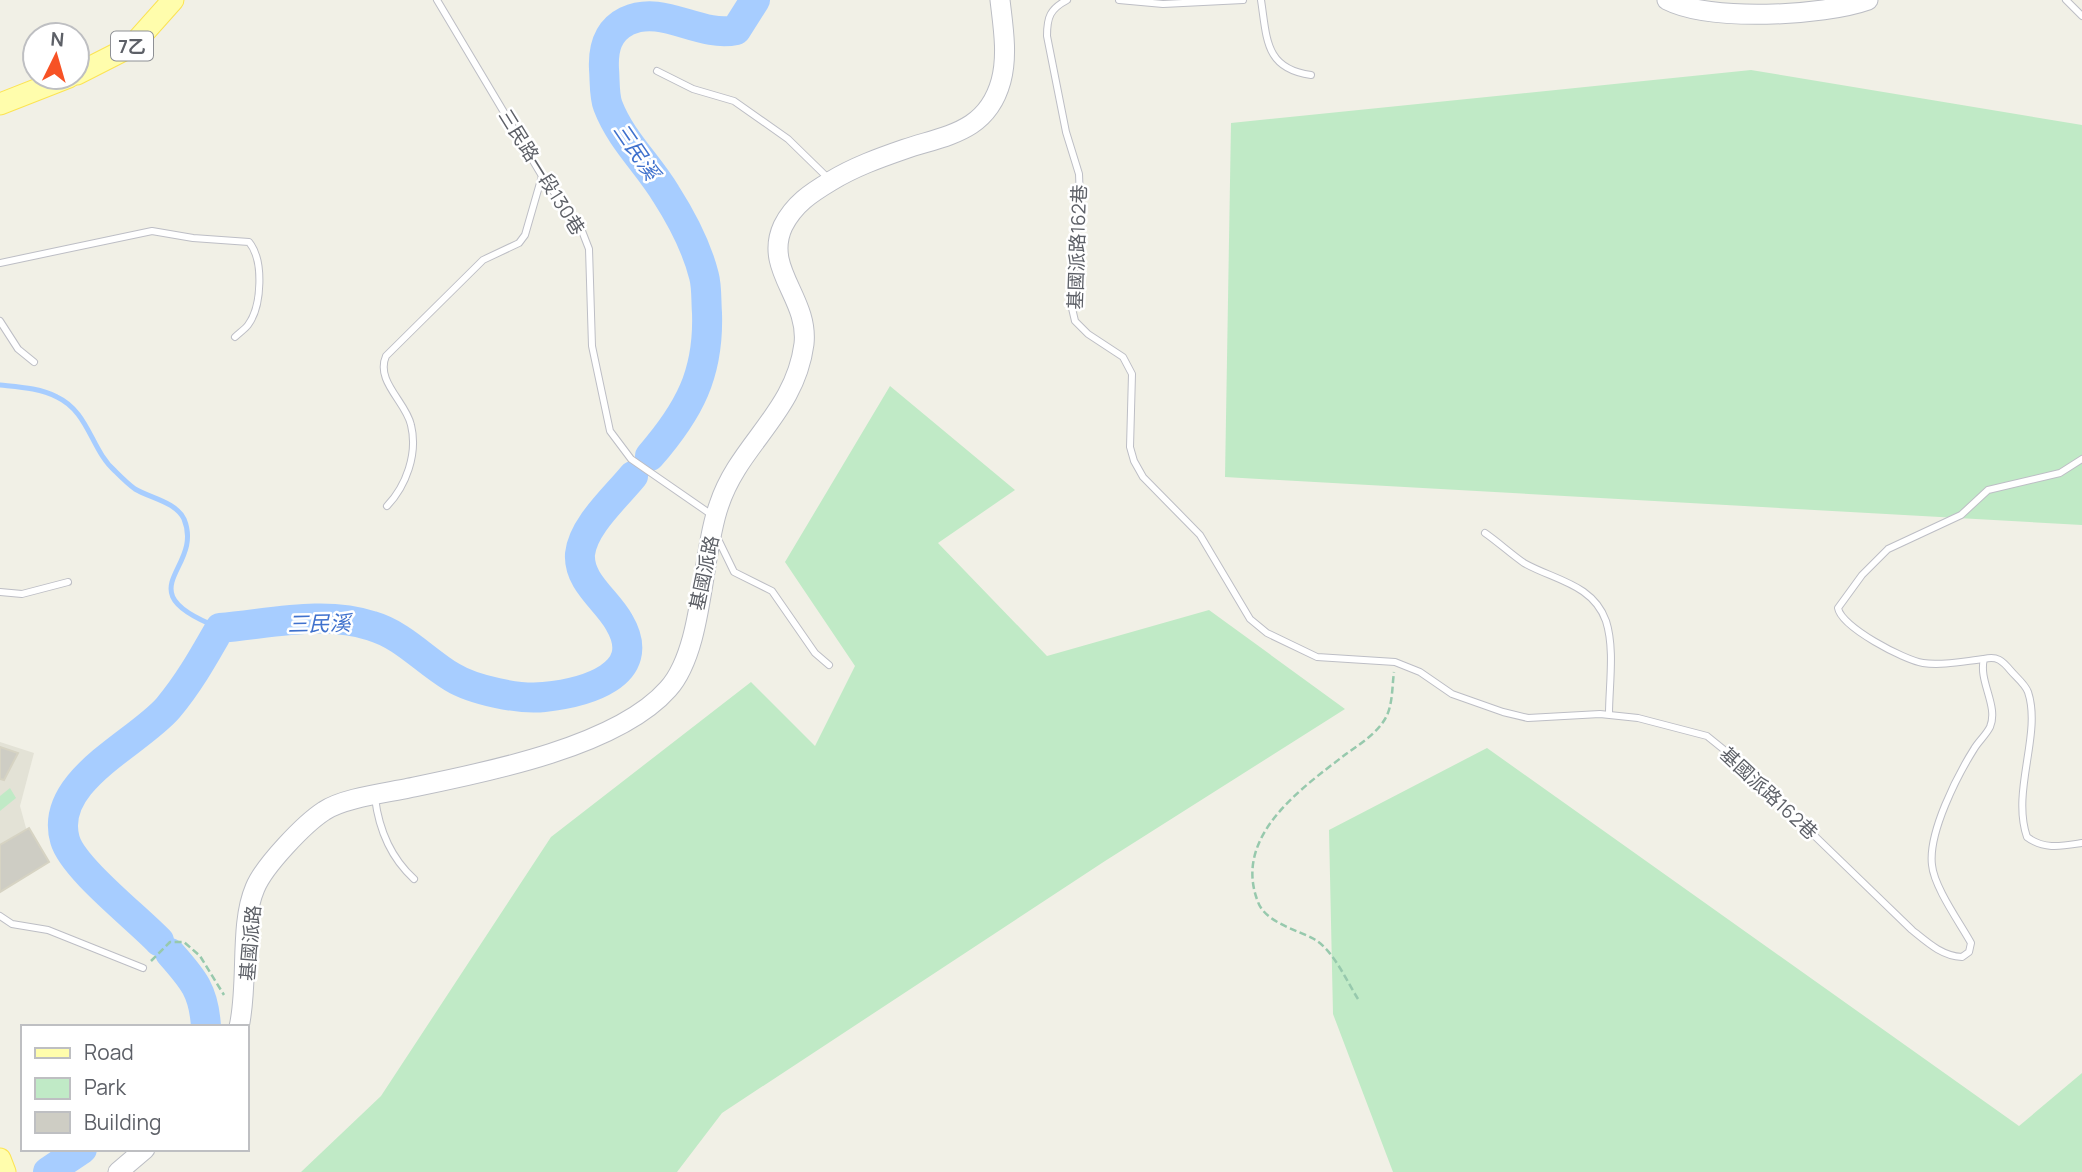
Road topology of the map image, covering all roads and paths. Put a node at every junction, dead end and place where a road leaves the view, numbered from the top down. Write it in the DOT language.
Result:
graph roads {
  1 [pos="173,0"];
  2 [pos="437,0"];
  3 [pos="1000,0"];
  4 [pos="1067,0"];
  5 [pos="1119,0"];
  6 [pos="1243,0"];
  7 [pos="1261,0"];
  8 [pos="1667,0"];
  9 [pos="1868,0"];
  10 [pos="2066,0"];
  11 [pos="2082,16"];
  12 [pos="91,67"];
  13 [pos="656,71"];
  14 [pos="1311,75"];
  15 [pos="33,91"];
  16 [pos="0,104"];
  17 [pos="542,176"];
  18 [pos="831,181"];
  19 [pos="0,263"];
  20 [pos="0,321"];
  21 [pos="235,337"];
  22 [pos="34,362"];
  23 [pos="2082,458"];
  24 [pos="387,506"];
  25 [pos="714,523"];
  26 [pos="1485,533"];
  27 [pos="68,582"];
  28 [pos="0,592"];
  29 [pos="1984,659"];
  30 [pos="1395,662"];
  31 [pos="829,665"];
  32 [pos="1609,714"];
  33 [pos="374,795"];
  34 [pos="2082,843"];
  35 [pos="414,879"];
  36 [pos="0,916"];
  37 [pos="143,968"];
  38 [pos="225,998"];
  39 [pos="1357,999"];
  40 [pos="239,1025"];
  41 [pos="143,1151"];
  42 [pos="0,1159"];
  43 [pos="5,1172"];
  44 [pos="118,1172"];
  1 -- 12 [label="main road, 7乙"];
  2 -- 17 [label="lane, 三民路一段130巷"];
  3 -- 18 [label="street, 基國派路"];
  4 -- 30 [label="lane, 基國派路162巷"];
  5 -- 6 [label="lane"];
  7 -- 14 [label="lane"];
  8 -- 9 [label="street"];
  10 -- 11 [label="lane"];
  13 -- 18 [label="lane"];
  15 -- 16 [label="main road"];
  17 -- 24 [label="lane"];
  17 -- 25 [label="lane, 三民路一段130巷"];
  18 -- 25 [label="street, 基國派路"];
  19 -- 21 [label="lane"];
  20 -- 22 [label="lane"];
  23 -- 29 [label="lane"];
  25 -- 31 [label="lane"];
  25 -- 33 [label="street, 基國派路"];
  26 -- 32 [label="lane"];
  27 -- 28 [label="lane"];
  29 -- 32 [label="lane, 基國派路162巷"];
  29 -- 34 [label="lane"];
  30 -- 32 [label="lane, 基國派路162巷"];
  30 -- 39 [label="path"];
  33 -- 35 [label="lane"];
  33 -- 40 [label="street, 基國派路"];
  36 -- 37 [label="lane"];
  37 -- 38 [label="path"];
  41 -- 44 [label="street"];
  42 -- 43 [label="main road"];
}
